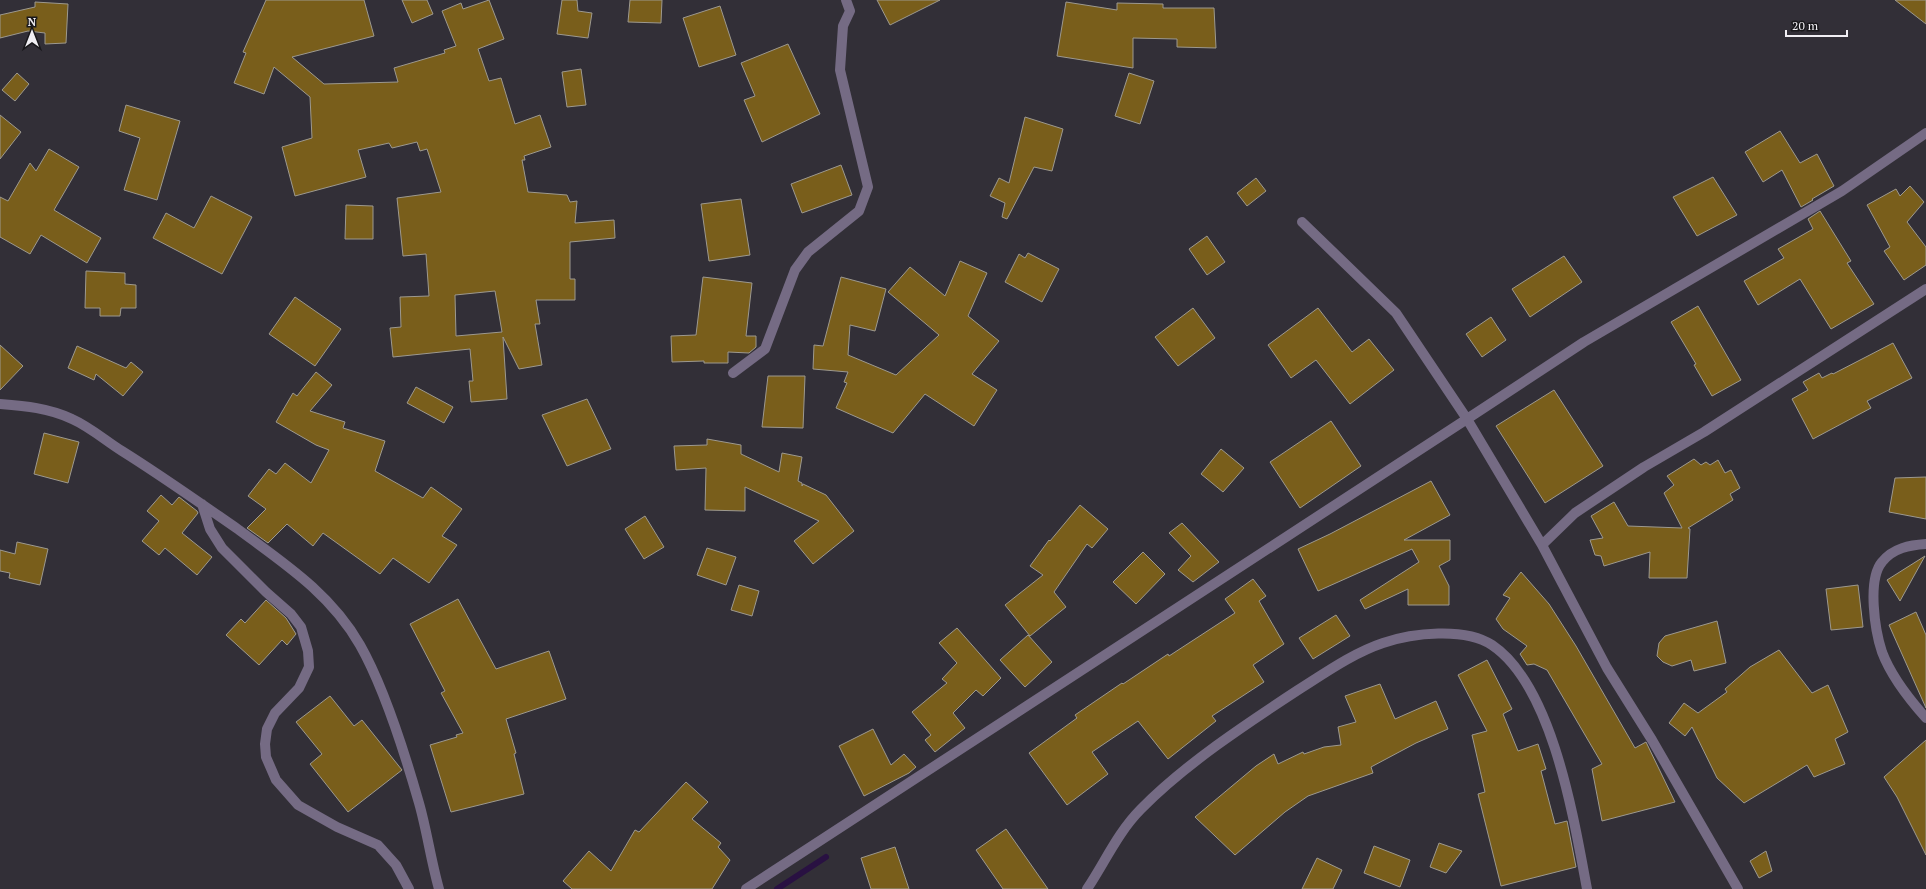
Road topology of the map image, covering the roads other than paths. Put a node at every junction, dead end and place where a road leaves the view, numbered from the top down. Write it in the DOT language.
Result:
graph roads {
  1 [pos="846,0"];
  2 [pos="1926,133"];
  3 [pos="1302,222"];
  4 [pos="1926,289"];
  5 [pos="733,373"];
  6 [pos="0,404"];
  7 [pos="1467,419"];
  8 [pos="202,504"];
  9 [pos="1926,544"];
  10 [pos="1542,545"];
  11 [pos="1926,718"];
  12 [pos="409,889"];
  13 [pos="439,889"];
  14 [pos="746,889"];
  15 [pos="1087,889"];
  16 [pos="1587,889"];
  17 [pos="1738,889"];
  1 -- 5 [label="street"];
  2 -- 7 [label="street"];
  3 -- 7 [label="street"];
  4 -- 10 [label="street"];
  6 -- 8 [label="street"];
  7 -- 10 [label="street"];
  7 -- 14 [label="street"];
  8 -- 12 [label="street"];
  8 -- 13 [label="street"];
  9 -- 11 [label="street"];
  10 -- 17 [label="street"];
  15 -- 16 [label="street"];
}
